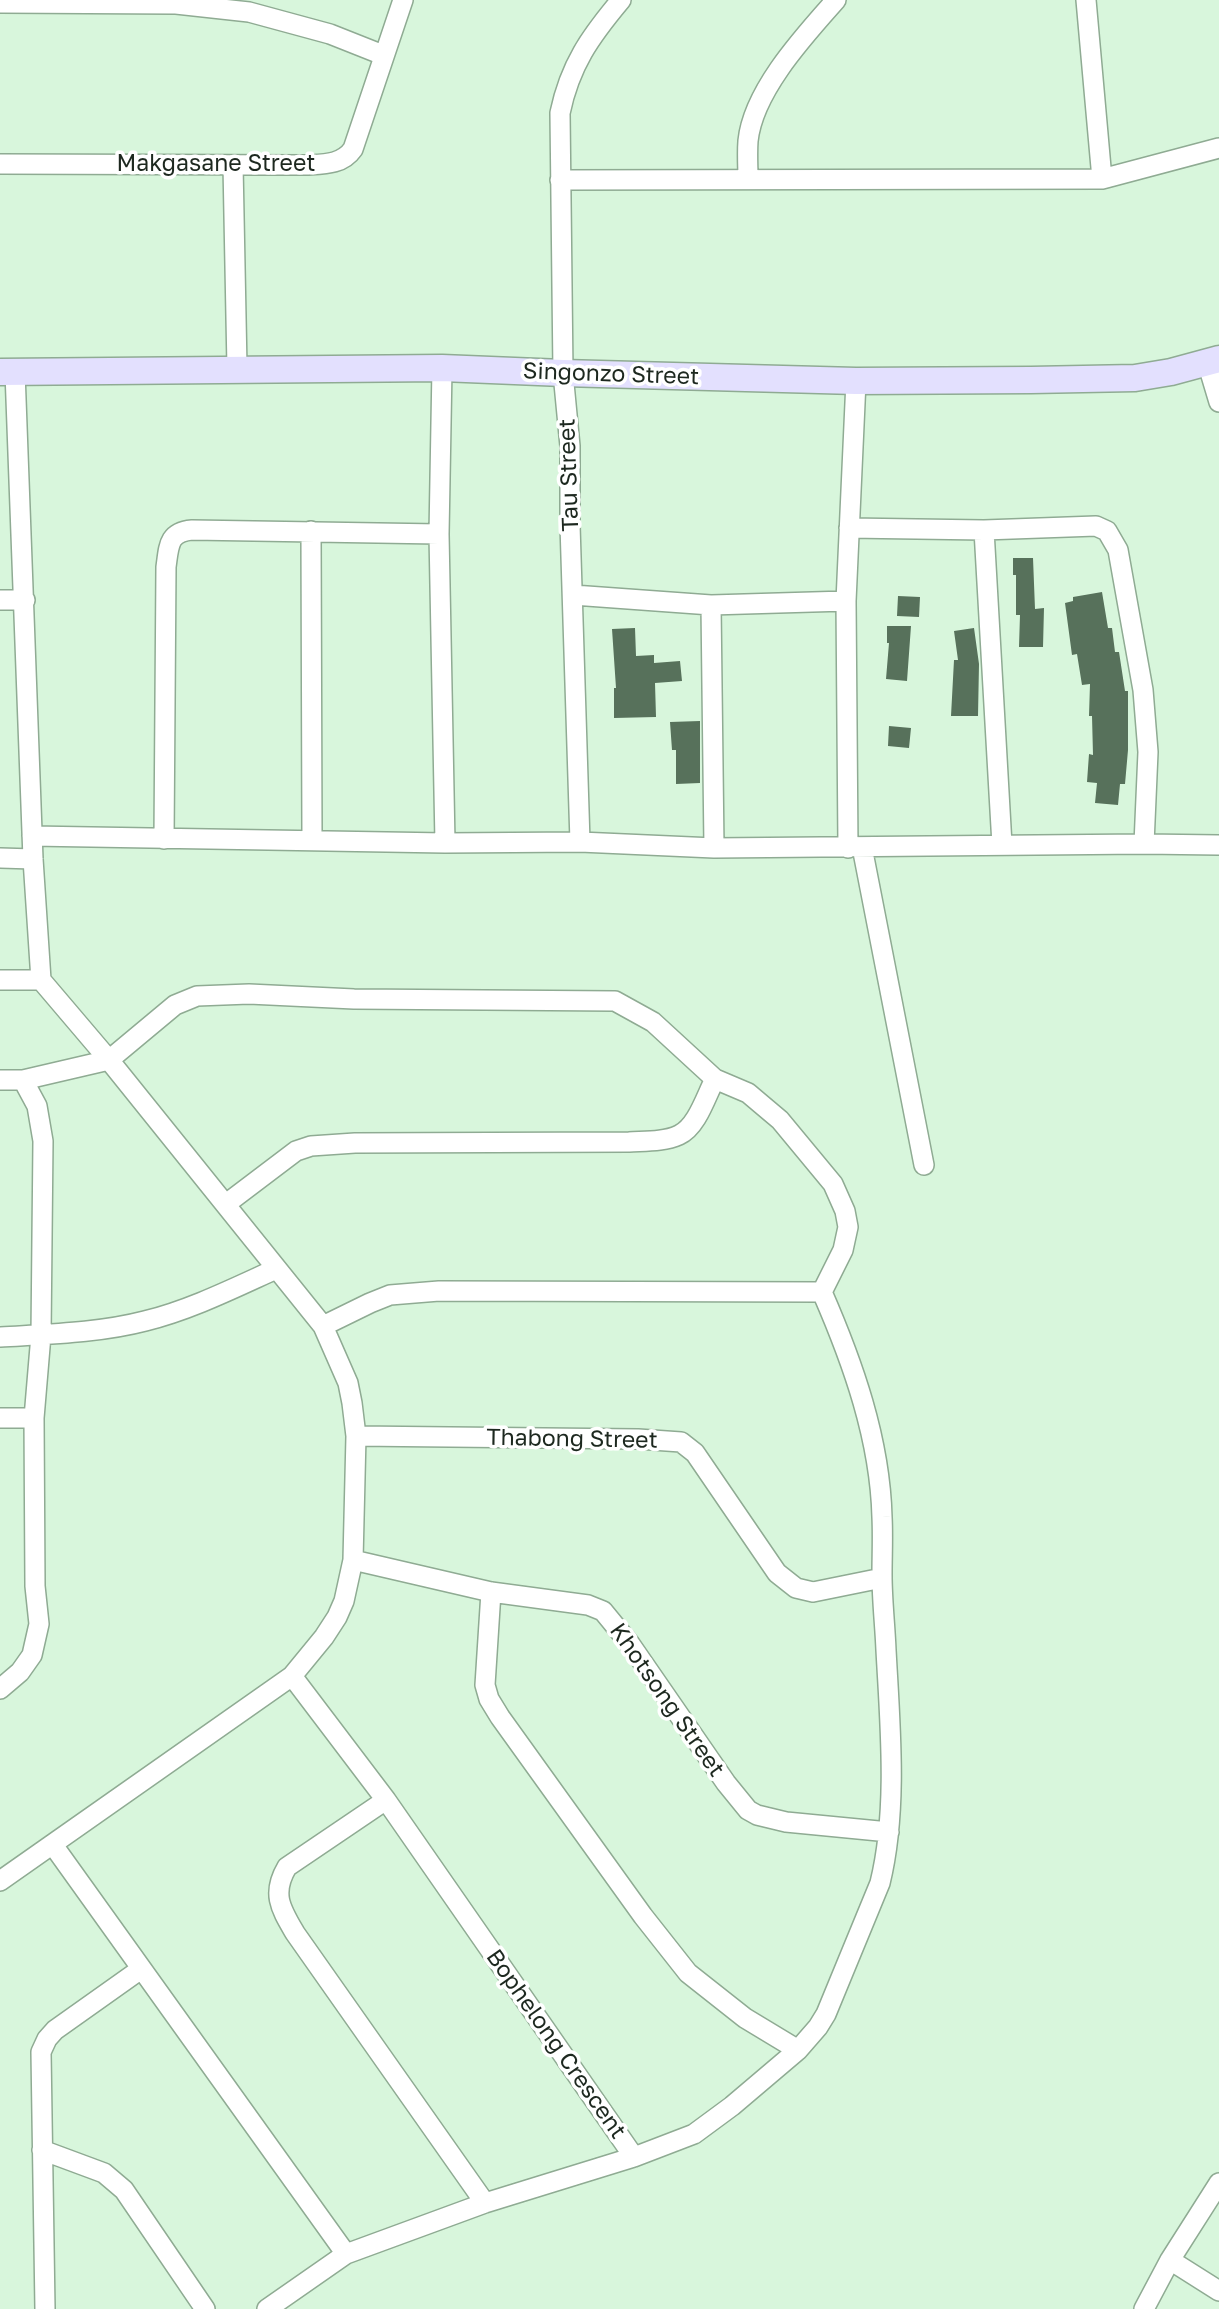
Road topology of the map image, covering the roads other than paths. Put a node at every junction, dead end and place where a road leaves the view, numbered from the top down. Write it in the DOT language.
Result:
graph roads {
  1 [pos="403,0"];
  2 [pos="621,0"];
  3 [pos="836,0"];
  4 [pos="1086,0"];
  5 [pos="0,2"];
  6 [pos="383,55"];
  7 [pos="1219,148"];
  8 [pos="0,164"];
  9 [pos="233,165"];
  10 [pos="748,179"];
  11 [pos="1102,179"];
  12 [pos="560,180"];
  13 [pos="1213,360"];
  14 [pos="237,368"];
  15 [pos="442,368"];
  16 [pos="8,372"];
  17 [pos="563,373"];
  18 [pos="856,381"];
  19 [pos="1219,402"];
  20 [pos="849,528"];
  21 [pos="984,530"];
  22 [pos="311,531"];
  23 [pos="439,534"];
  24 [pos="573,595"];
  25 [pos="0,600"];
  26 [pos="25,600"];
  27 [pos="846,601"];
  28 [pos="710,605"];
  29 [pos="32,836"];
  30 [pos="164,839"];
  31 [pos="312,839"];
  32 [pos="580,842"];
  33 [pos="445,843"];
  34 [pos="1144,844"];
  35 [pos="1002,845"];
  36 [pos="1219,845"];
  37 [pos="714,848"];
  38 [pos="855,848"];
  39 [pos="0,858"];
  40 [pos="33,859"];
  41 [pos="0,980"];
  42 [pos="41,980"];
  43 [pos="110,1060"];
  44 [pos="715,1079"];
  45 [pos="0,1080"];
  46 [pos="23,1080"];
  47 [pos="924,1165"];
  48 [pos="226,1204"];
  49 [pos="276,1269"];
  50 [pos="822,1292"];
  51 [pos="323,1326"];
  52 [pos="41,1335"];
  53 [pos="0,1337"];
  54 [pos="0,1418"];
  55 [pos="34,1418"];
  56 [pos="356,1436"];
  57 [pos="353,1560"];
  58 [pos="882,1578"];
  59 [pos="491,1592"];
  60 [pos="292,1676"];
  61 [pos="0,1689"];
  62 [pos="386,1800"];
  63 [pos="888,1832"];
  64 [pos="53,1845"];
  65 [pos="0,1881"];
  66 [pos="141,1969"];
  67 [pos="798,2050"];
  68 [pos="42,2150"];
  69 [pos="634,2157"];
  70 [pos="1219,2183"];
  71 [pos="485,2203"];
  72 [pos="346,2254"];
  73 [pos="1170,2260"];
  74 [pos="1219,2291"];
  75 [pos="44,2309"];
  76 [pos="205,2309"];
  77 [pos="267,2309"];
  78 [pos="1144,2309"];
  1 -- 6 [label="street, Makgasane Street"];
  2 -- 12 [label="street, Tau Street"];
  3 -- 10 [label="street"];
  4 -- 11 [label="street"];
  5 -- 6 [label="street"];
  6 -- 9 [label="street, Makgasane Street"];
  7 -- 11 [label="street"];
  8 -- 9 [label="street, Makgasane Street"];
  9 -- 14 [label="street"];
  10 -- 11 [label="street"];
  10 -- 12 [label="street"];
  12 -- 17 [label="street, Tau Street"];
  13 -- 18 [label="street, Singonzo Street"];
  13 -- 19 [label="street"];
  14 -- 15 [label="street, Singonzo Street"];
  14 -- 16 [label="street, Singonzo Street"];
  15 -- 17 [label="street, Singonzo Street"];
  15 -- 23 [label="street"];
  16 -- 26 [label="street"];
  17 -- 18 [label="street, Singonzo Street"];
  17 -- 24 [label="street, Tau Street"];
  18 -- 20 [label="street"];
  20 -- 21 [label="street"];
  20 -- 27 [label="street"];
  21 -- 34 [label="street"];
  21 -- 35 [label="street"];
  22 -- 23 [label="street"];
  22 -- 30 [label="street"];
  22 -- 31 [label="street"];
  23 -- 33 [label="street"];
  24 -- 28 [label="street"];
  24 -- 32 [label="street, Tau Street"];
  25 -- 26 [label="street"];
  26 -- 29 [label="street"];
  27 -- 28 [label="street"];
  27 -- 38 [label="street"];
  28 -- 37 [label="street"];
  29 -- 30 [label="street"];
  29 -- 40 [label="street"];
  30 -- 31 [label="street"];
  31 -- 33 [label="street"];
  32 -- 33 [label="street"];
  32 -- 37 [label="street"];
  34 -- 35 [label="street"];
  34 -- 36 [label="street"];
  35 -- 38 [label="street"];
  37 -- 38 [label="street"];
  38 -- 47 [label="street"];
  39 -- 40 [label="street"];
  40 -- 42 [label="street"];
  41 -- 42 [label="street"];
  42 -- 43 [label="street"];
  43 -- 44 [label="street"];
  43 -- 46 [label="street"];
  43 -- 48 [label="street"];
  44 -- 48 [label="street"];
  44 -- 50 [label="street"];
  45 -- 46 [label="street"];
  46 -- 52 [label="street"];
  48 -- 49 [label="street"];
  49 -- 51 [label="street"];
  49 -- 52 [label="street"];
  50 -- 51 [label="street"];
  50 -- 58 [label="street, Bophelong Crescent"];
  51 -- 56 [label="street"];
  52 -- 53 [label="street"];
  52 -- 55 [label="street"];
  54 -- 55 [label="street"];
  55 -- 61 [label="street"];
  56 -- 57 [label="street"];
  56 -- 58 [label="street, Thabong Street"];
  57 -- 59 [label="street, Khotsong Street"];
  57 -- 60 [label="street"];
  58 -- 63 [label="street, Bophelong Crescent"];
  59 -- 63 [label="street, Khotsong Street"];
  59 -- 67 [label="street"];
  60 -- 62 [label="street, Bophelong Crescent"];
  60 -- 64 [label="street"];
  62 -- 69 [label="street, Bophelong Crescent"];
  62 -- 71 [label="street"];
  63 -- 67 [label="street, Bophelong Crescent"];
  64 -- 65 [label="street"];
  64 -- 66 [label="street"];
  66 -- 68 [label="street"];
  66 -- 72 [label="street"];
  67 -- 69 [label="street, Bophelong Crescent"];
  68 -- 75 [label="street"];
  68 -- 76 [label="street"];
  69 -- 71 [label="street"];
  70 -- 73 [label="street"];
  71 -- 72 [label="street"];
  72 -- 77 [label="street"];
  73 -- 74 [label="street"];
  73 -- 78 [label="street"];
}
